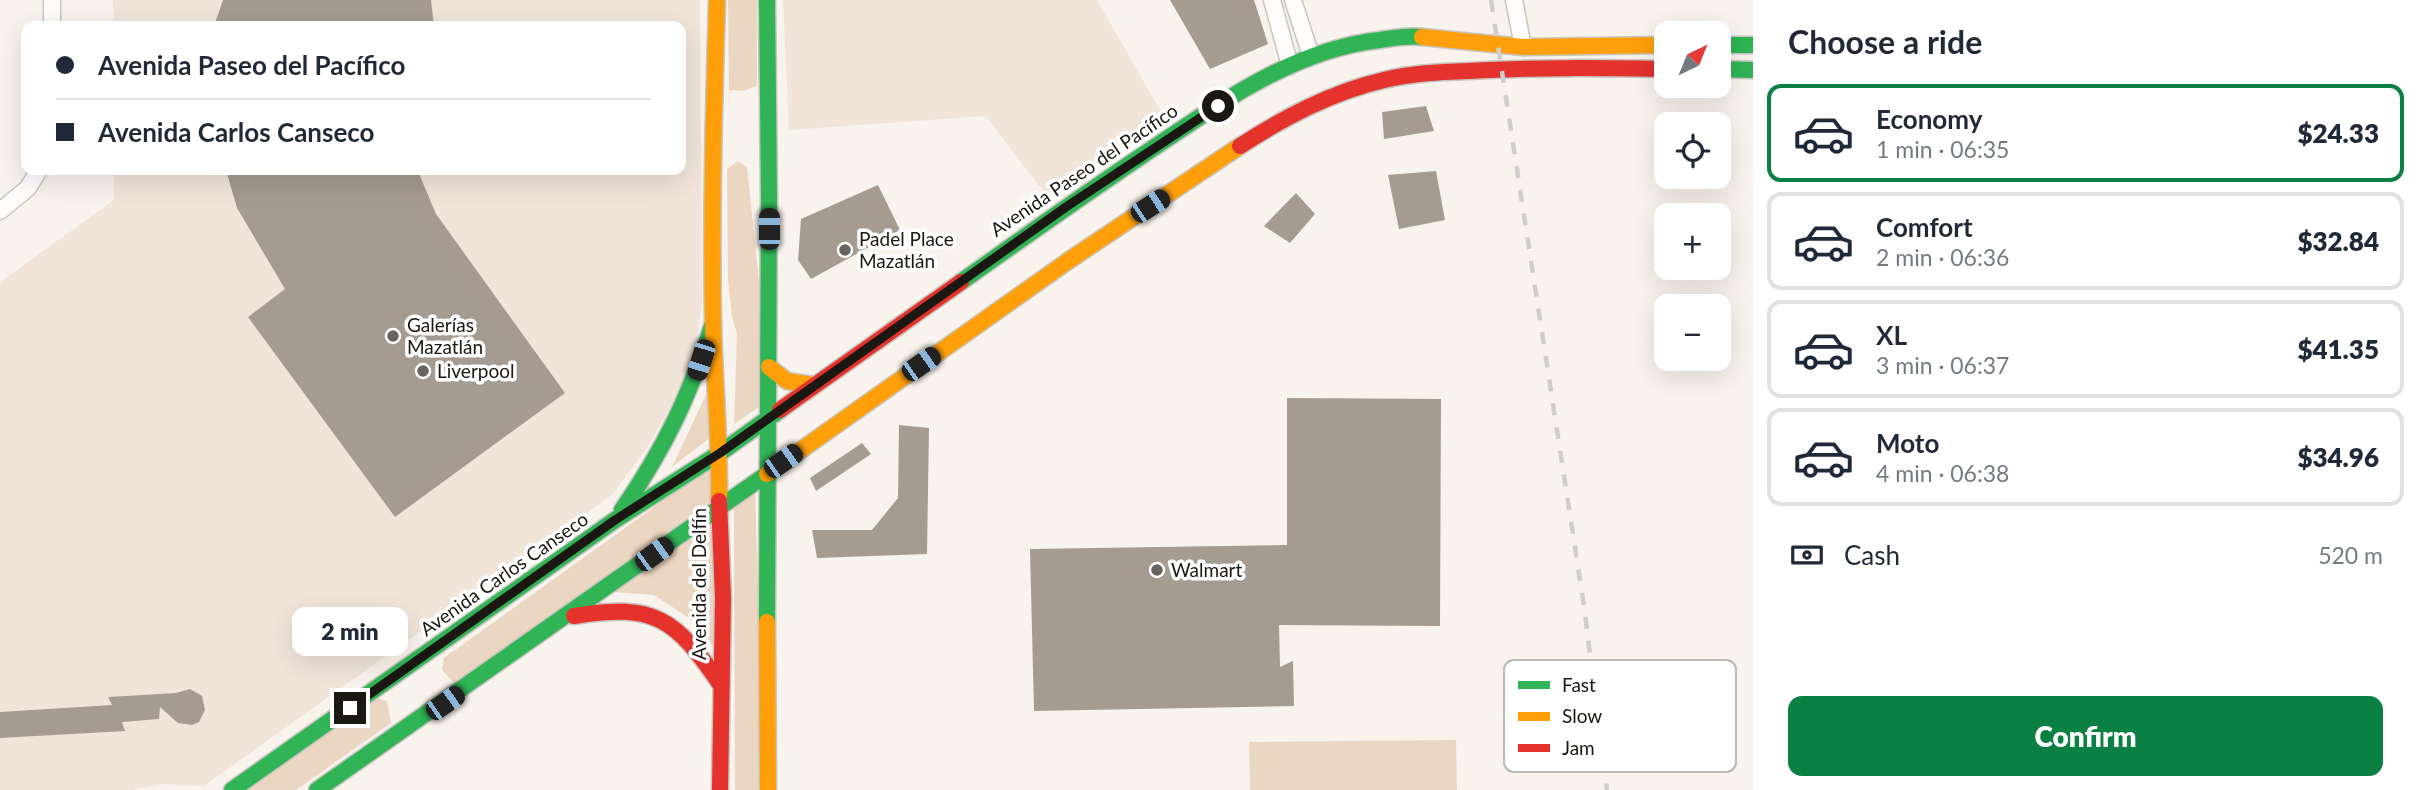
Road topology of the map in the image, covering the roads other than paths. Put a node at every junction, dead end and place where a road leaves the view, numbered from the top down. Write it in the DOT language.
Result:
graph roads {
  1 [pos="52,0"];
  2 [pos="717,0"];
  3 [pos="767,0"];
  4 [pos="1272,0"];
  5 [pos="1293,0"];
  6 [pos="1514,0"];
  7 [pos="52,21"];
  8 [pos="1413,36"];
  9 [pos="1654,45"];
  10 [pos="1731,45"];
  11 [pos="1753,45"];
  12 [pos="1523,47"];
  13 [pos="1311,55"];
  14 [pos="1290,66"];
  15 [pos="1654,68"];
  16 [pos="1731,69"];
  17 [pos="1753,69"];
  18 [pos="1417,74"];
  19 [pos="35,175"];
  20 [pos="0,211"];
  21 [pos="713,323"];
  22 [pos="769,367"];
  23 [pos="813,385"];
  24 [pos="768,417"];
  25 [pos="720,453"];
  26 [pos="769,471"];
  27 [pos="719,506"];
  28 [pos="615,520"];
  29 [pos="567,617"];
  30 [pos="720,684"];
  31 [pos="232,790"];
  32 [pos="317,790"];
  33 [pos="720,790"];
  34 [pos="768,790"];
  1 -- 7 [label="street"];
  2 -- 21 [label="main road, Avenida del Delfín"];
  3 -- 22 [label="main road"];
  4 -- 14 [label="street"];
  5 -- 13 [label="street"];
  6 -- 12 [label="street"];
  8 -- 12 [label="main road, Avenida Paseo del Pacífico"];
  8 -- 13 [label="main road, Avenida Paseo del Pacífico"];
  8 -- 18 [label="main road"];
  9 -- 12 [label="main road, Avenida Paseo del Pacífico"];
  10 -- 11 [label="main road"];
  13 -- 14 [label="main road, Avenida Paseo del Pacífico"];
  14 -- 23 [label="main road, Avenida Paseo del Pacífico"];
  15 -- 18 [label="main road"];
  16 -- 17 [label="main road"];
  18 -- 26 [label="main road"];
  19 -- 20 [label="street"];
  21 -- 25 [label="main road, Avenida del Delfín"];
  21 -- 28 [label="main road"];
  22 -- 23 [label="main road"];
  22 -- 24 [label="main road"];
  23 -- 24 [label="main road, Avenida Paseo del Pacífico"];
  24 -- 25 [label="main road, Avenida Carlos Canseco"];
  24 -- 26 [label="main road"];
  25 -- 27 [label="main road, Avenida del Delfín"];
  25 -- 28 [label="main road, Avenida Carlos Canseco"];
  26 -- 27 [label="main road"];
  26 -- 34 [label="main road"];
  27 -- 29 [label="main road"];
  27 -- 30 [label="main road, Avenida del Delfín"];
  28 -- 31 [label="main road, Avenida Carlos Canseco"];
  29 -- 30 [label="main road"];
  29 -- 32 [label="main road"];
  30 -- 33 [label="main road, Avenida del Delfín"];
}
